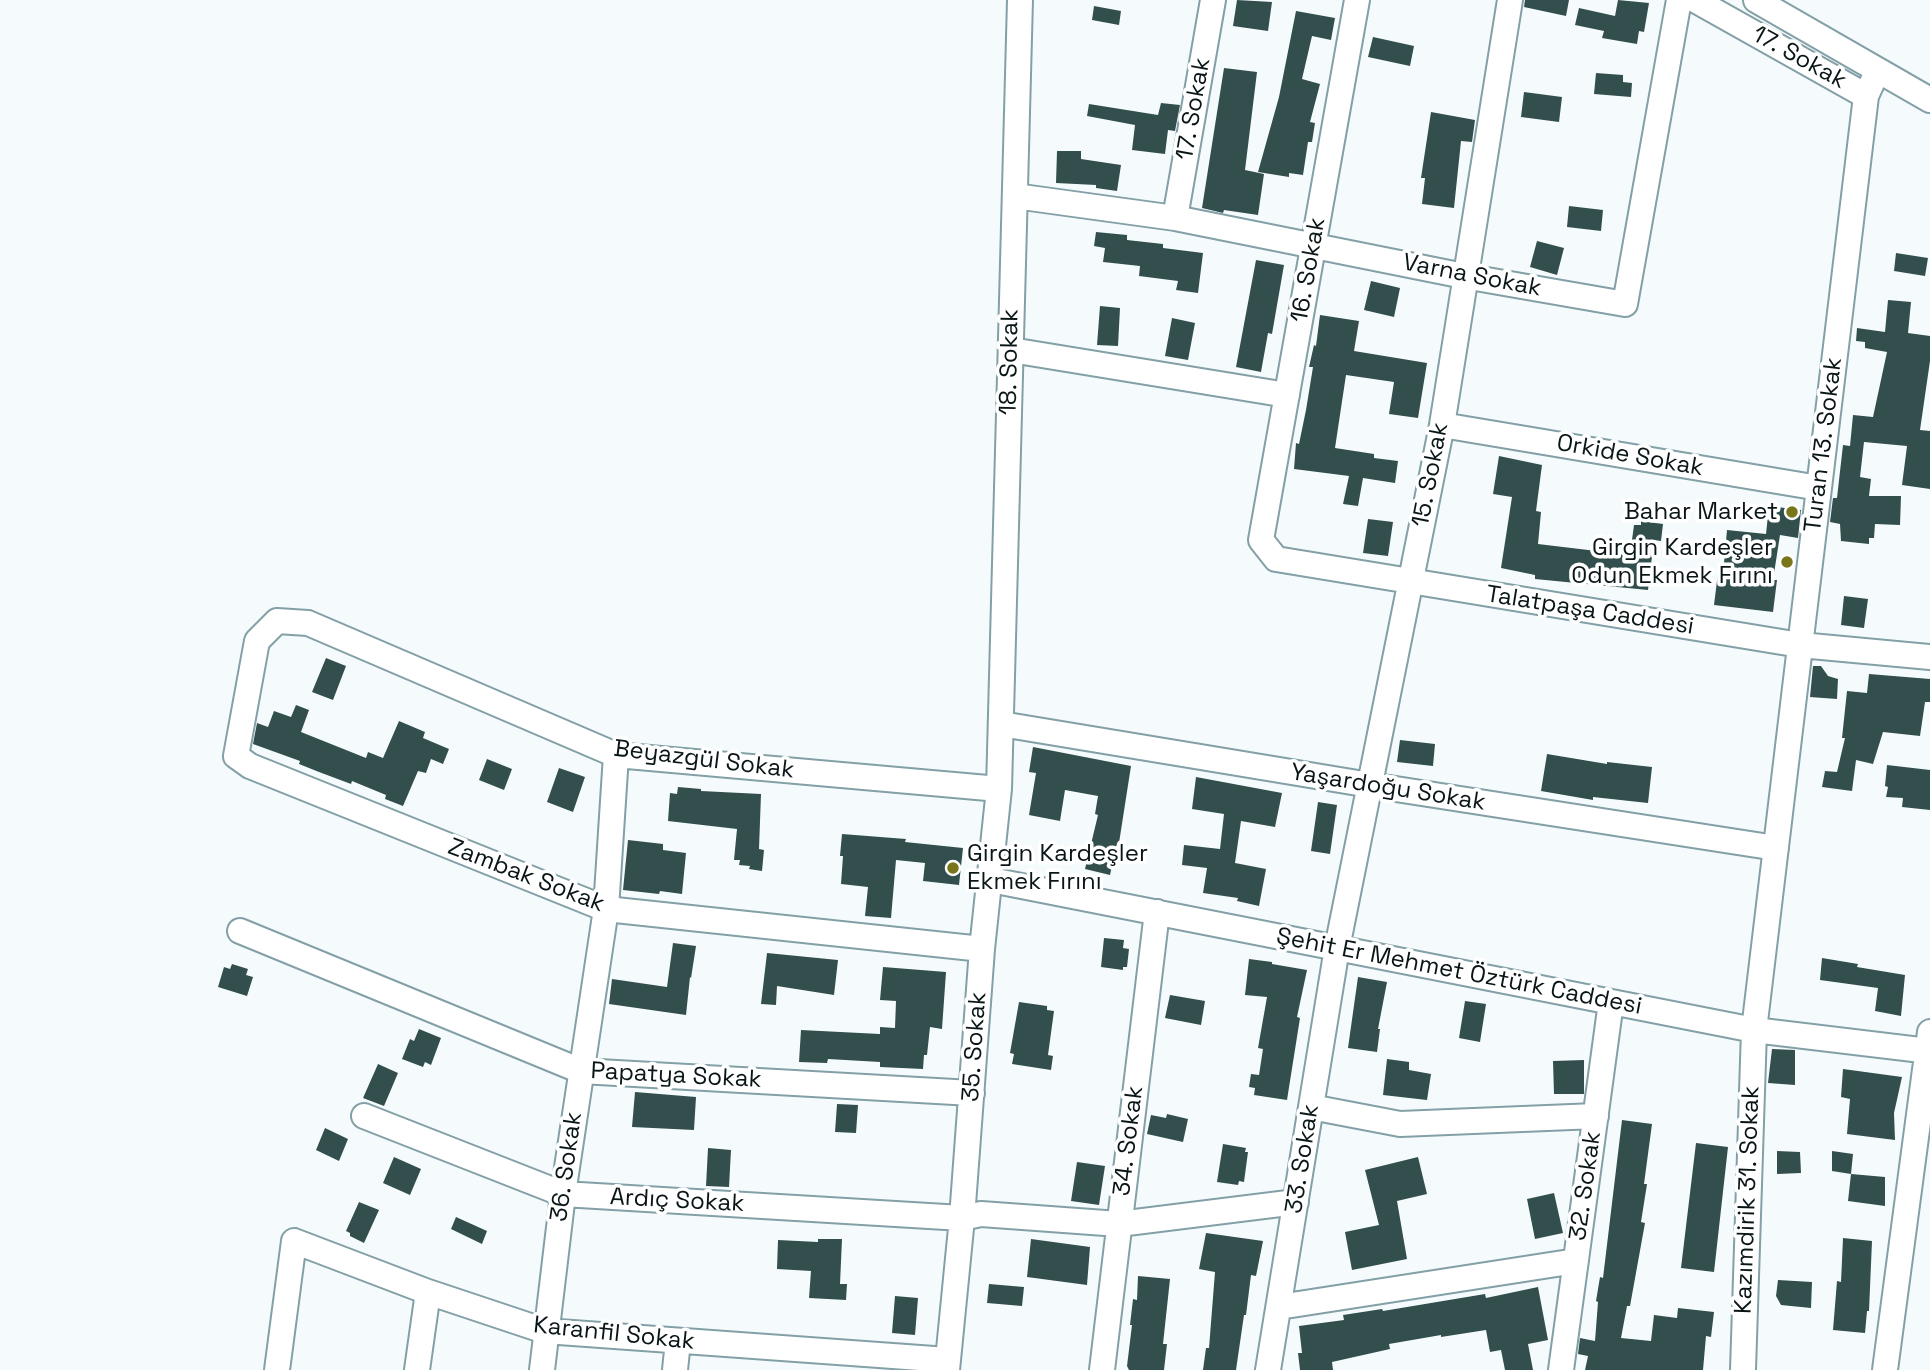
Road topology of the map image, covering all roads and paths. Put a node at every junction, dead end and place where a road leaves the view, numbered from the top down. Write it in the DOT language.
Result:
graph roads {
  1 [pos="1020,0"];
  2 [pos="1213,0"];
  3 [pos="1357,0"];
  4 [pos="1510,0"];
  5 [pos="1679,0"];
  6 [pos="1695,0"];
  7 [pos="1756,0"];
  8 [pos="1877,72"];
  9 [pos="1866,96"];
  10 [pos="1930,100"];
  11 [pos="1015,196"];
  12 [pos="1175,218"];
  13 [pos="1314,244"];
  14 [pos="1464,276"];
  15 [pos="1011,350"];
  16 [pos="1287,395"];
  17 [pos="1442,425"];
  18 [pos="1819,488"];
  19 [pos="1261,540"];
  20 [pos="1411,581"];
  21 [pos="1800,645"];
  22 [pos="1930,657"];
  23 [pos="1001,724"];
  24 [pos="616,755"];
  25 [pos="250,765"];
  26 [pos="1370,785"];
  27 [pos="999,789"];
  28 [pos="1776,848"];
  29 [pos="991,880"];
  30 [pos="606,909"];
  31 [pos="1157,912"];
  32 [pos="240,931"];
  33 [pos="1337,948"];
  34 [pos="982,949"];
  35 [pos="1611,1002"];
  36 [pos="1754,1030"];
  37 [pos="1929,1045"];
  38 [pos="581,1071"];
  39 [pos="972,1093"];
  40 [pos="1311,1107"];
  41 [pos="364,1116"];
  42 [pos="1596,1116"];
  43 [pos="563,1194"];
  44 [pos="1296,1202"];
  45 [pos="962,1218"];
  46 [pos="1119,1224"];
  47 [pos="1576,1261"];
  48 [pos="428,1292"];
  49 [pos="1279,1307"];
  50 [pos="545,1331"];
  51 [pos="678,1341"];
  52 [pos="807,1360"];
  53 [pos="948,1365"];
  54 [pos="277,1370"];
  55 [pos="416,1370"];
  56 [pos="541,1370"];
  57 [pos="675,1370"];
  58 [pos="1102,1370"];
  59 [pos="1268,1370"];
  60 [pos="1561,1370"];
  61 [pos="1743,1370"];
  62 [pos="1885,1370"];
  1 -- 11 [label="street, 18. Sokak"];
  2 -- 12 [label="street, 17. Sokak"];
  3 -- 13 [label="street, 16. Sokak"];
  4 -- 14 [label="street, 15. Sokak"];
  5 -- 14 [label="street, Varna Sokak"];
  6 -- 9 [label="street, 17. Sokak"];
  7 -- 8 [label="street"];
  8 -- 9 [label="street, Turan 13. Sokak"];
  8 -- 10 [label="street"];
  9 -- 18 [label="street, Turan 13. Sokak"];
  11 -- 12 [label="street, Varna Sokak"];
  11 -- 15 [label="street, 18. Sokak"];
  12 -- 13 [label="street, Varna Sokak"];
  13 -- 14 [label="street, Varna Sokak"];
  13 -- 16 [label="street, 16. Sokak"];
  14 -- 17 [label="street, 15. Sokak"];
  15 -- 16 [label="street"];
  15 -- 23 [label="street, 18. Sokak"];
  16 -- 19 [label="street, 16. Sokak"];
  17 -- 18 [label="street, Orkide Sokak"];
  17 -- 20 [label="street, 15. Sokak"];
  18 -- 21 [label="street, Turan 13. Sokak"];
  19 -- 20 [label="street, Talatpaşa Caddesi"];
  20 -- 21 [label="street, Talatpaşa Caddesi"];
  20 -- 26 [label="street, 15. Sokak"];
  21 -- 22 [label="street, Talatpaşa Caddesi"];
  21 -- 28 [label="street, Turan 13. Sokak"];
  23 -- 26 [label="street, Yaşardoğu Sokak"];
  23 -- 27 [label="street, 35. Sokak"];
  24 -- 25 [label="street, Beyazgül Sokak"];
  24 -- 27 [label="street, Beyazgül Sokak"];
  24 -- 30 [label="street, 36. Sokak"];
  25 -- 30 [label="street, Zambak Sokak"];
  26 -- 28 [label="street, Yaşardoğu Sokak"];
  26 -- 33 [label="street, 15. Sokak"];
  27 -- 29 [label="street, 35. Sokak"];
  28 -- 36 [label="street, Turan 13. Sokak"];
  29 -- 31 [label="street, Şehit Er Mehmet Öztürk Caddesi"];
  29 -- 34 [label="street, 35. Sokak"];
  30 -- 34 [label="street, Zambak Sokak"];
  30 -- 38 [label="street, 36. Sokak"];
  31 -- 33 [label="street, Şehit Er Mehmet Öztürk Caddesi"];
  31 -- 46 [label="street, 34. Sokak"];
  32 -- 38 [label="street, Papatya Sokak"];
  33 -- 35 [label="street, Şehit Er Mehmet Öztürk Caddesi"];
  33 -- 40 [label="street, 33. Sokak"];
  34 -- 39 [label="street, 35. Sokak"];
  35 -- 36 [label="street, Şehit Er Mehmet Öztürk Caddesi"];
  35 -- 42 [label="street, 32. Sokak"];
  36 -- 37 [label="street, Şehit Er Mehmet Öztürk Caddesi"];
  36 -- 61 [label="street, Kazımdirik 31. Sokak"];
  37 -- 62 [label="street"];
  38 -- 39 [label="street, Papatya Sokak"];
  38 -- 43 [label="street, 36. Sokak"];
  39 -- 45 [label="street, 35. Sokak"];
  40 -- 42 [label="street"];
  40 -- 44 [label="street, 33. Sokak"];
  41 -- 43 [label="street, Ardıç Sokak"];
  42 -- 47 [label="street, 32. Sokak"];
  43 -- 45 [label="street, Ardıç Sokak"];
  43 -- 50 [label="street, 36. Sokak"];
  44 -- 46 [label="street, Ardıç Sokak"];
  44 -- 49 [label="street, 33. Sokak"];
  45 -- 46 [label="street, Ardıç Sokak"];
  45 -- 53 [label="street, 35. Sokak"];
  46 -- 58 [label="street, 34. Sokak"];
  47 -- 49 [label="street"];
  47 -- 60 [label="street, 32. Sokak"];
  48 -- 50 [label="street, Karanfil Sokak"];
  48 -- 54 [label="street, Karanfil Sokak"];
  48 -- 55 [label="street"];
  49 -- 59 [label="street, 33. Sokak"];
  50 -- 51 [label="street, Karanfil Sokak"];
  50 -- 56 [label="street, 36. Sokak"];
  51 -- 52 [label="street, Karanfil Sokak"];
  51 -- 57 [label="street"];
  52 -- 53 [label="street, Karanfil Sokak"];
}
